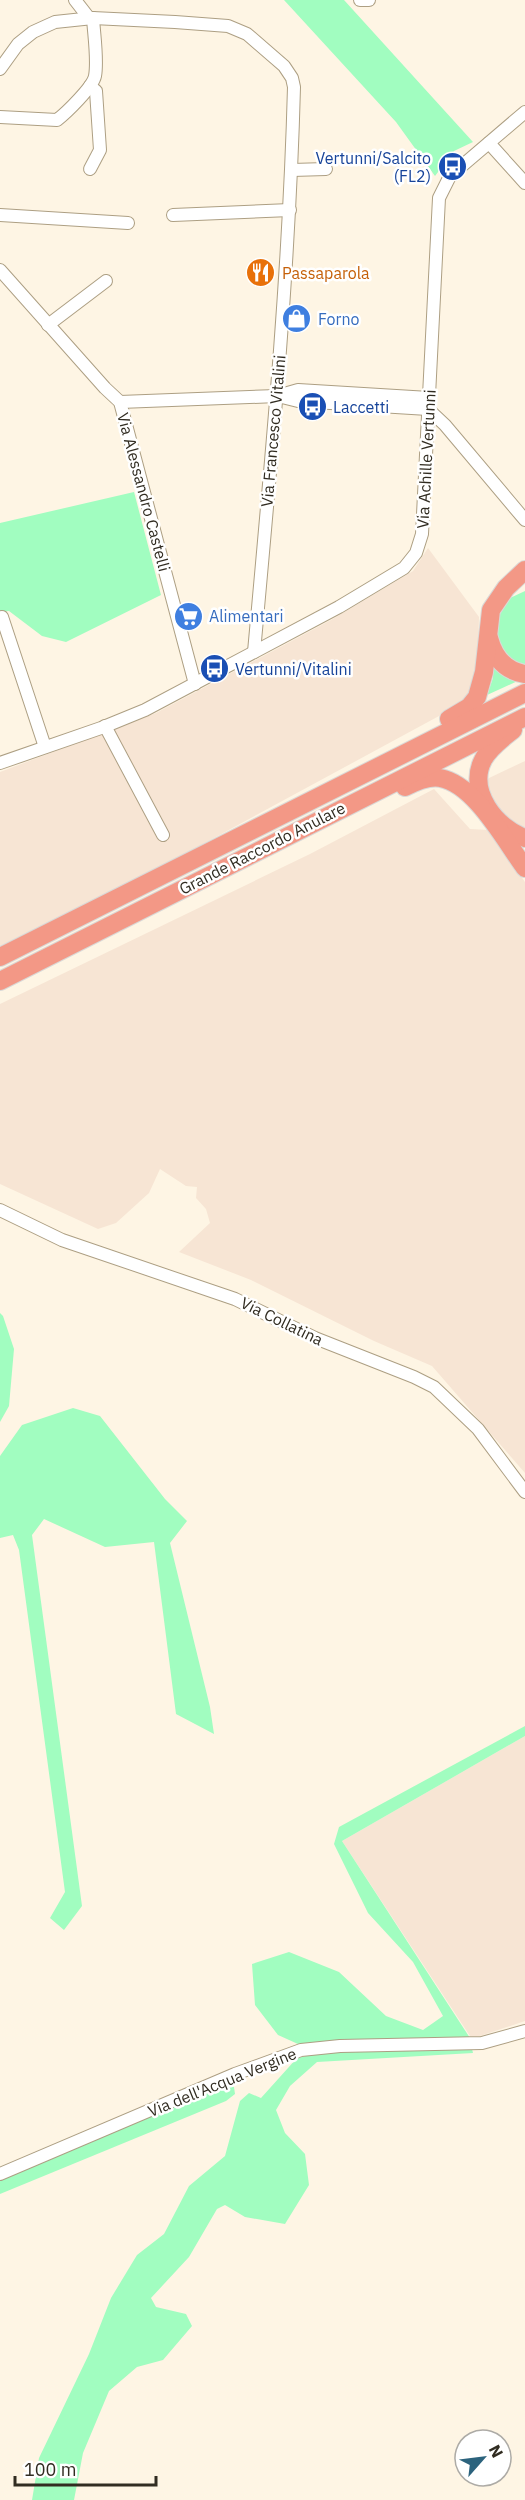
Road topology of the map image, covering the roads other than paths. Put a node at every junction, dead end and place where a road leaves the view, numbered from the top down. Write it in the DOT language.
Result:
graph roads {
  1 [pos="75,0"];
  2 [pos="360,0"];
  3 [pos="369,0"];
  4 [pos="91,18"];
  5 [pos="0,69"];
  6 [pos="90,86"];
  7 [pos="525,112"];
  8 [pos="0,117"];
  9 [pos="489,143"];
  10 [pos="90,169"];
  11 [pos="326,169"];
  12 [pos="292,170"];
  13 [pos="525,183"];
  14 [pos="290,210"];
  15 [pos="0,215"];
  16 [pos="173,215"];
  17 [pos="128,223"];
  18 [pos="0,270"];
  19 [pos="106,281"];
  20 [pos="48,325"];
  21 [pos="277,396"];
  22 [pos="120,402"];
  23 [pos="428,403"];
  24 [pos="525,520"];
  25 [pos="525,570"];
  26 [pos="525,583"];
  27 [pos="497,599"];
  28 [pos="0,618"];
  29 [pos="488,633"];
  30 [pos="254,652"];
  31 [pos="525,674"];
  32 [pos="195,684"];
  33 [pos="525,693"];
  34 [pos="525,718"];
  35 [pos="105,726"];
  36 [pos="45,747"];
  37 [pos="0,763"];
  38 [pos="366,772"];
  39 [pos="321,818"];
  40 [pos="163,835"];
  41 [pos="525,838"];
  42 [pos="525,868"];
  43 [pos="0,957"];
  44 [pos="0,981"];
  45 [pos="0,1210"];
  46 [pos="525,1492"];
  47 [pos="525,2031"];
  48 [pos="0,2174"];
  1 -- 4 [label="street"];
  2 -- 3 [label="street"];
  4 -- 5 [label="street"];
  4 -- 6 [label="street"];
  4 -- 12 [label="street, Via Francesco Vitalini"];
  6 -- 8 [label="street"];
  6 -- 10 [label="street"];
  7 -- 9 [label="street, Via Achille Vertunni"];
  9 -- 13 [label="street"];
  9 -- 23 [label="street, Via Achille Vertunni"];
  11 -- 12 [label="street"];
  12 -- 14 [label="street, Via Francesco Vitalini"];
  14 -- 16 [label="street"];
  14 -- 21 [label="street, Via Francesco Vitalini"];
  15 -- 17 [label="street"];
  18 -- 20 [label="street, Via Alessandro Castelli"];
  19 -- 20 [label="street"];
  20 -- 22 [label="street, Via Alessandro Castelli"];
  21 -- 22 [label="street"];
  21 -- 23 [label="street"];
  21 -- 30 [label="street, Via Francesco Vitalini"];
  22 -- 32 [label="street, Via Alessandro Castelli"];
  23 -- 24 [label="street"];
  23 -- 30 [label="street, Via Achille Vertunni"];
  25 -- 27 [label="highway"];
  26 -- 27 [label="highway"];
  27 -- 29 [label="highway"];
  28 -- 36 [label="street"];
  29 -- 31 [label="highway"];
  29 -- 38 [label="highway"];
  30 -- 32 [label="street, Via Achille Vertunni"];
  32 -- 35 [label="street, Via Achille Vertunni"];
  33 -- 38 [label="highway, Grande Raccordo Anulare"];
  34 -- 39 [label="highway, Grande Raccordo Anulare"];
  34 -- 41 [label="highway"];
  35 -- 36 [label="street, Via Achille Vertunni"];
  35 -- 40 [label="street"];
  36 -- 37 [label="street, Via Achille Vertunni"];
  38 -- 43 [label="highway, Grande Raccordo Anulare"];
  39 -- 42 [label="highway"];
  39 -- 44 [label="highway, Grande Raccordo Anulare"];
  45 -- 46 [label="street, Via Collatina"];
  47 -- 48 [label="street, Via dell'Acqua Vergine"];
}
